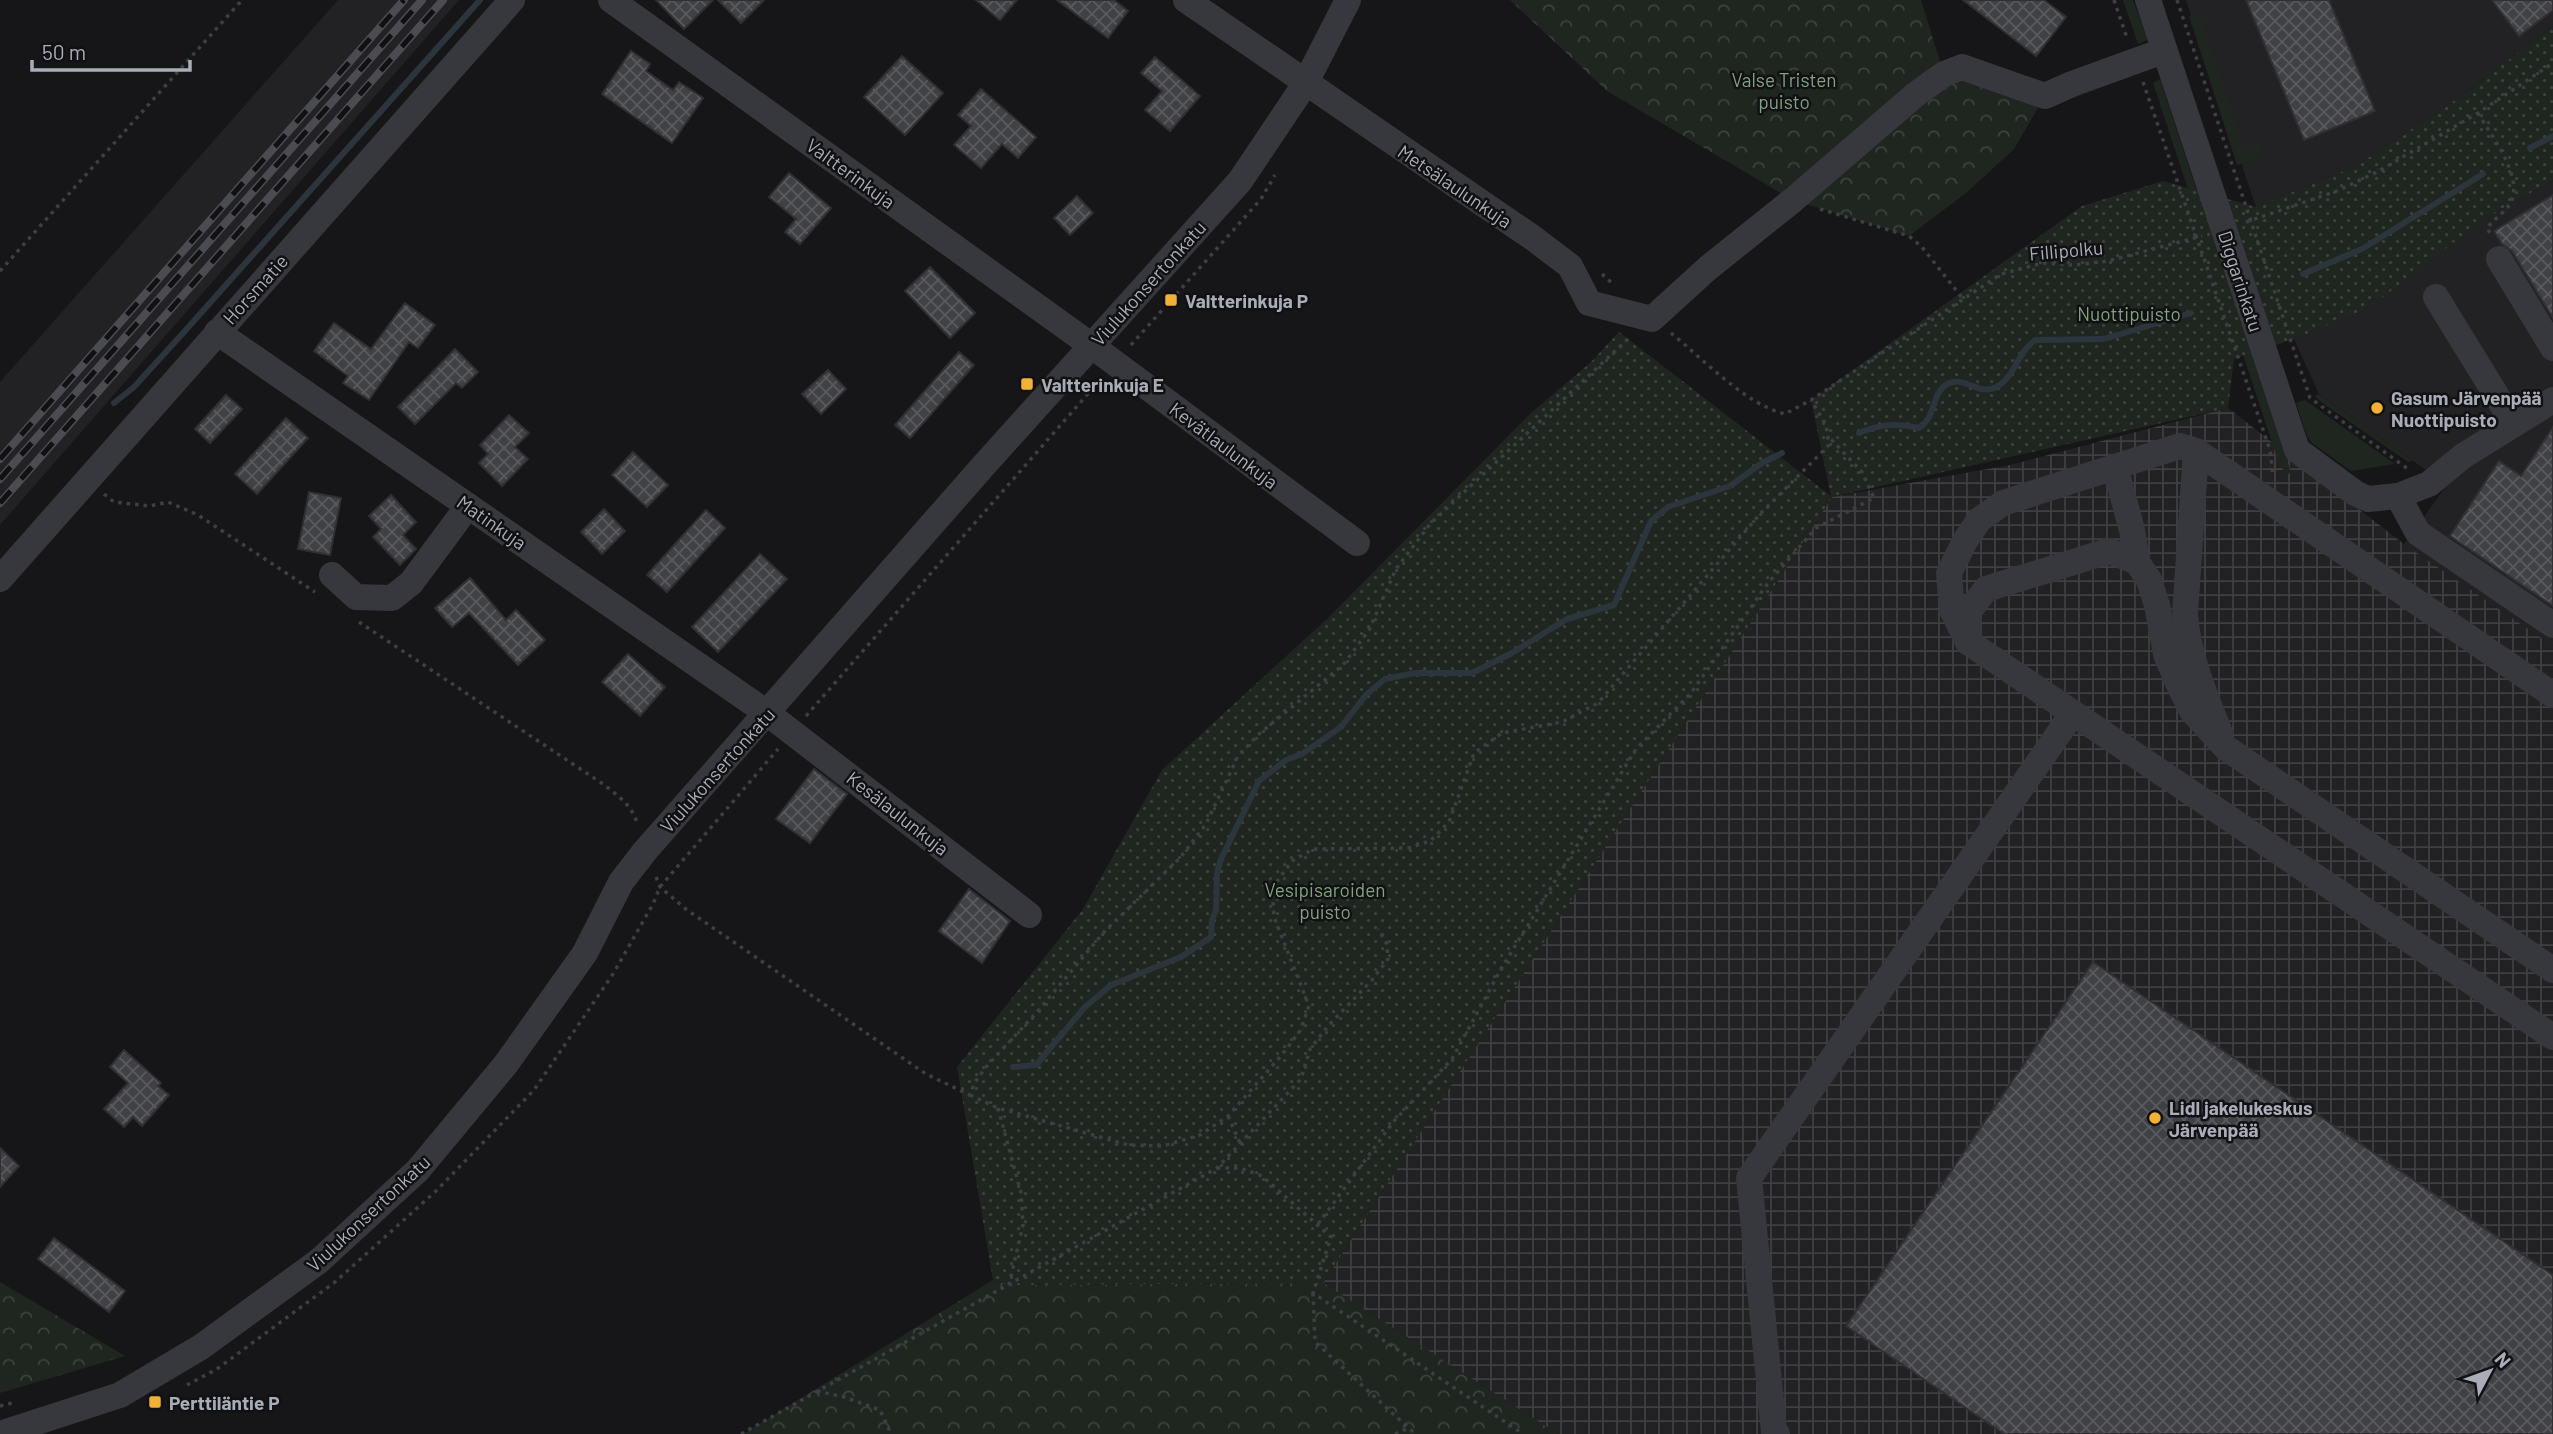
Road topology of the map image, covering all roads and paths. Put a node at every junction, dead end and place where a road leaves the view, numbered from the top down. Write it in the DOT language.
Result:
graph roads {
  1 [pos="242,0"];
  2 [pos="512,0"];
  3 [pos="611,0"];
  4 [pos="1186,0"];
  5 [pos="1348,0"];
  6 [pos="2114,0"];
  7 [pos="2148,0"];
  8 [pos="2177,0"];
  9 [pos="2163,51"];
  10 [pos="2135,61"];
  11 [pos="2553,63"];
  12 [pos="1305,84"];
  13 [pos="2478,113"];
  14 [pos="1281,164"];
  15 [pos="1793,200"];
  16 [pos="2251,221"];
  17 [pos="2225,229"];
  18 [pos="2197,238"];
  19 [pos="2498,252"];
  20 [pos="0,271"];
  21 [pos="2436,297"];
  22 [pos="1963,299"];
  23 [pos="1652,318"];
  24 [pos="217,331"];
  25 [pos="1091,346"];
  26 [pos="2553,348"];
  27 [pos="1115,363"];
  28 [pos="1811,400"];
  29 [pos="2553,400"];
  30 [pos="2514,425"];
  31 [pos="1827,436"];
  32 [pos="2196,451"];
  33 [pos="2272,464"];
  34 [pos="2115,467"];
  35 [pos="86,480"];
  36 [pos="2429,484"];
  37 [pos="2398,496"];
  38 [pos="468,506"];
  39 [pos="1357,543"];
  40 [pos="2137,562"];
  41 [pos="0,579"];
  42 [pos="329,587"];
  43 [pos="349,615"];
  44 [pos="2553,625"];
  45 [pos="1968,642"];
  46 [pos="2553,695"];
  47 [pos="767,713"];
  48 [pos="2073,713"];
  49 [pos="793,732"];
  50 [pos="2226,748"];
  51 [pos="645,851"];
  52 [pos="660,887"];
  53 [pos="1029,915"];
  54 [pos="1378,929"];
  55 [pos="2553,970"];
  56 [pos="2553,1037"];
  57 [pos="970,1095"];
  58 [pos="998,1108"];
  59 [pos="1228,1116"];
  60 [pos="1240,1143"];
  61 [pos="1217,1168"];
  62 [pos="1318,1224"];
  63 [pos="1009,1285"];
  64 [pos="1313,1293"];
  65 [pos="180,1389"];
  66 [pos="815,1391"];
  67 [pos="1409,1428"];
  68 [pos="2,1434"];
  69 [pos="741,1434"];
  70 [pos="891,1434"];
  71 [pos="1395,1434"];
  72 [pos="1415,1434"];
  73 [pos="1523,1434"];
  74 [pos="1777,1434"];
  1 -- 20 [label="path"];
  2 -- 24 [label="street, Horsmatie"];
  3 -- 25 [label="street, Valtterinkuja"];
  4 -- 12 [label="street, Metsälaulunkuja"];
  5 -- 12 [label="street, Viulukonsertonkatu"];
  6 -- 10 [label="path"];
  7 -- 9 [label="street, Diggarinkatu"];
  8 -- 16 [label="path"];
  9 -- 10 [label="street"];
  9 -- 17 [label="street, Diggarinkatu"];
  10 -- 15 [label="street"];
  10 -- 18 [label="path"];
  11 -- 13 [label="path, Fillipolku"];
  12 -- 23 [label="street, Metsälaulunkuja"];
  12 -- 25 [label="street, Viulukonsertonkatu"];
  13 -- 16 [label="path, Fillipolku"];
  13 -- 19 [label="path"];
  14 -- 27 [label="path"];
  15 -- 22 [label="path"];
  15 -- 23 [label="street"];
  16 -- 17 [label="path, Fillipolku"];
  16 -- 36 [label="path"];
  17 -- 18 [label="path, Fillipolku"];
  17 -- 37 [label="street, Diggarinkatu"];
  18 -- 22 [label="path, Fillipolku"];
  18 -- 33 [label="path"];
  19 -- 26 [label="street"];
  21 -- 30 [label="street"];
  22 -- 28 [label="path, Fillipolku"];
  23 -- 28 [label="path, Fillipolku"];
  23 -- 57 [label="path"];
  24 -- 35 [label="street, Horsmatie"];
  24 -- 38 [label="street, Matinkuja"];
  25 -- 27 [label="street, Kevätlaulunkuja"];
  25 -- 47 [label="street, Viulukonsertonkatu"];
  27 -- 39 [label="street, Kevätlaulunkuja"];
  27 -- 49 [label="path"];
  28 -- 31 [label="path"];
  29 -- 30 [label="street"];
  30 -- 36 [label="street"];
  31 -- 59 [label="path"];
  31 -- 62 [label="path"];
  32 -- 34 [label="street"];
  32 -- 46 [label="street"];
  32 -- 50 [label="street"];
  34 -- 40 [label="street"];
  34 -- 45 [label="street"];
  35 -- 41 [label="street, Horsmatie"];
  35 -- 42 [label="path"];
  36 -- 37 [label="street"];
  37 -- 44 [label="street"];
  38 -- 42 [label="street"];
  38 -- 47 [label="street, Matinkuja"];
  40 -- 45 [label="street"];
  40 -- 50 [label="street"];
  43 -- 51 [label="path"];
  45 -- 48 [label="street"];
  47 -- 49 [label="street, Kesälaulunkuja"];
  47 -- 51 [label="street, Viulukonsertonkatu"];
  48 -- 56 [label="street"];
  48 -- 74 [label="street"];
  49 -- 52 [label="path"];
  49 -- 53 [label="street, Kesälaulunkuja"];
  50 -- 55 [label="street"];
  51 -- 52 [label="path"];
  51 -- 68 [label="street, Viulukonsertonkatu"];
  52 -- 57 [label="path"];
  52 -- 65 [label="path"];
  54 -- 60 [label="path"];
  57 -- 58 [label="path"];
  58 -- 59 [label="path"];
  58 -- 63 [label="path"];
  59 -- 60 [label="path"];
  60 -- 61 [label="path"];
  61 -- 62 [label="path"];
  61 -- 63 [label="path"];
  62 -- 64 [label="path"];
  63 -- 66 [label="path"];
  64 -- 67 [label="path"];
  64 -- 73 [label="path"];
  66 -- 69 [label="path"];
  66 -- 70 [label="path"];
  67 -- 71 [label="path"];
  67 -- 72 [label="path"];
}
